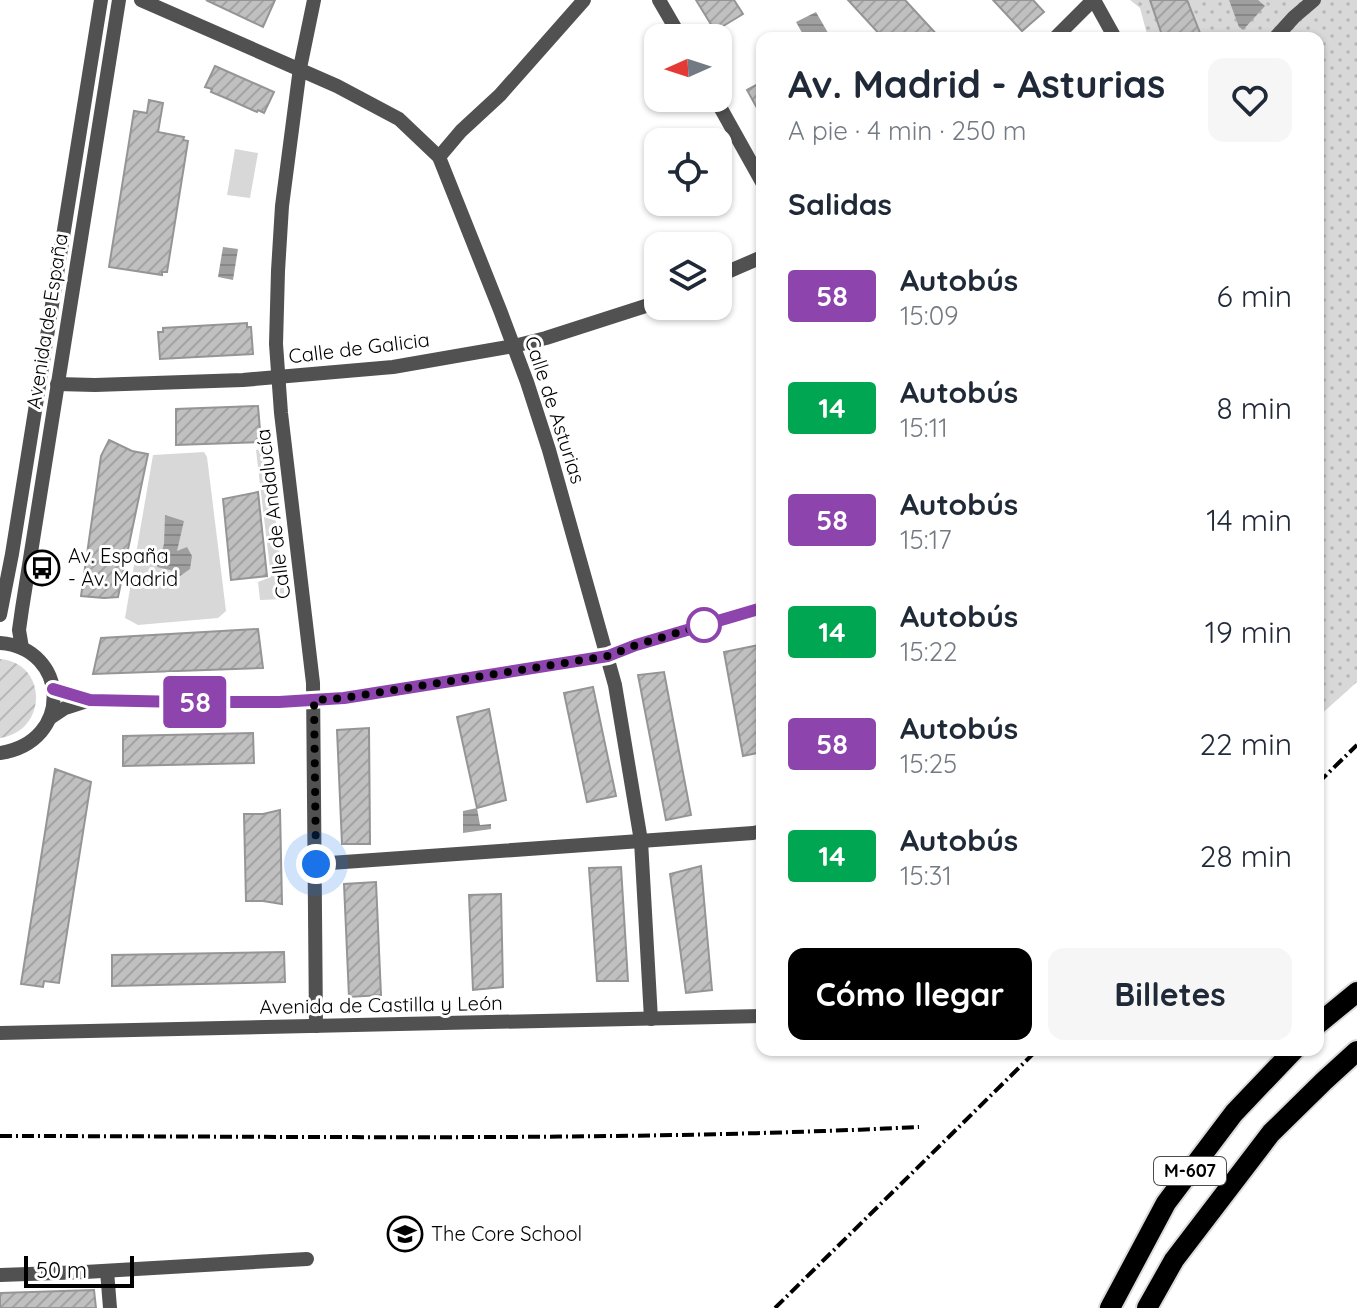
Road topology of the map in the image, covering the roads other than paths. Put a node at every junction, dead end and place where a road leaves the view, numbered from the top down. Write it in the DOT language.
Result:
graph roads {
  1 [pos="101,0"];
  2 [pos="119,0"];
  3 [pos="141,0"];
  4 [pos="314,0"];
  5 [pos="584,0"];
  6 [pos="659,0"];
  7 [pos="1094,0"];
  8 [pos="1314,0"];
  9 [pos="673,24"];
  10 [pos="1061,32"];
  11 [pos="1112,32"];
  12 [pos="1280,32"];
  13 [pos="300,68"];
  14 [pos="723,112"];
  15 [pos="439,157"];
  16 [pos="756,171"];
  17 [pos="756,260"];
  18 [pos="732,270"];
  19 [pos="644,306"];
  20 [pos="514,346"];
  21 [pos="278,378"];
  22 [pos="57,384"];
  23 [pos="756,610"];
  24 [pos="0,615"];
  25 [pos="0,643"];
  26 [pos="22,648"];
  27 [pos="608,656"];
  28 [pos="53,689"];
  29 [pos="90,700"];
  30 [pos="314,700"];
  31 [pos="50,718"];
  32 [pos="0,756"];
  33 [pos="756,831"];
  34 [pos="641,841"];
  35 [pos="316,864"];
  36 [pos="1357,992"];
  37 [pos="756,1016"];
  38 [pos="651,1019"];
  39 [pos="1324,1019"];
  40 [pos="316,1026"];
  41 [pos="0,1033"];
  42 [pos="1357,1051"];
  43 [pos="1288,1056"];
  44 [pos="1211,1210"];
  45 [pos="307,1259"];
  46 [pos="107,1271"];
  47 [pos="0,1275"];
  48 [pos="110,1308"];
  49 [pos="1110,1308"];
  50 [pos="1147,1308"];
  51 [pos="1162,1308"];
  1 -- 24 [label="street, Avenida de España"];
  2 -- 22 [label="street, Avenida de España"];
  3 -- 13 [label="street, Calle de Asturias"];
  4 -- 13 [label="street, Calle de Andalucía"];
  5 -- 15 [label="street"];
  6 -- 9 [label="street"];
  7 -- 10 [label="street"];
  7 -- 11 [label="street"];
  8 -- 12 [label="street"];
  13 -- 15 [label="street, Calle de Asturias"];
  13 -- 21 [label="street, Calle de Andalucía"];
  14 -- 16 [label="street"];
  15 -- 20 [label="street, Calle de Asturias"];
  17 -- 18 [label="street"];
  19 -- 20 [label="street, Calle de Galicia"];
  20 -- 21 [label="street, Calle de Galicia"];
  20 -- 27 [label="street, Calle de Asturias"];
  21 -- 22 [label="street, Calle de Galicia"];
  21 -- 30 [label="street, Calle de Andalucía"];
  22 -- 26 [label="street, Avenida de España"];
  23 -- 27 [label="street"];
  25 -- 26 [label="street"];
  26 -- 28 [label="street"];
  27 -- 30 [label="street"];
  27 -- 34 [label="street, Calle de Asturias"];
  28 -- 29 [label="street"];
  28 -- 31 [label="street"];
  29 -- 30 [label="street"];
  29 -- 31 [label="street"];
  30 -- 35 [label="street, Calle de Andalucía"];
  31 -- 32 [label="street"];
  33 -- 34 [label="street"];
  34 -- 35 [label="street"];
  34 -- 38 [label="street, Calle de Asturias"];
  35 -- 40 [label="street, Calle de Andalucía"];
  36 -- 39 [label="highway"];
  37 -- 38 [label="street, Avenida de Castilla y León"];
  38 -- 40 [label="street, Avenida de Castilla y León"];
  40 -- 41 [label="street, Avenida de Castilla y León"];
  42 -- 44 [label="highway, M-607"];
  43 -- 49 [label="highway, M-607"];
  44 -- 50 [label="highway, M-607"];
  44 -- 51 [label="highway"];
  45 -- 46 [label="street"];
  46 -- 47 [label="street"];
  46 -- 48 [label="street"];
}
